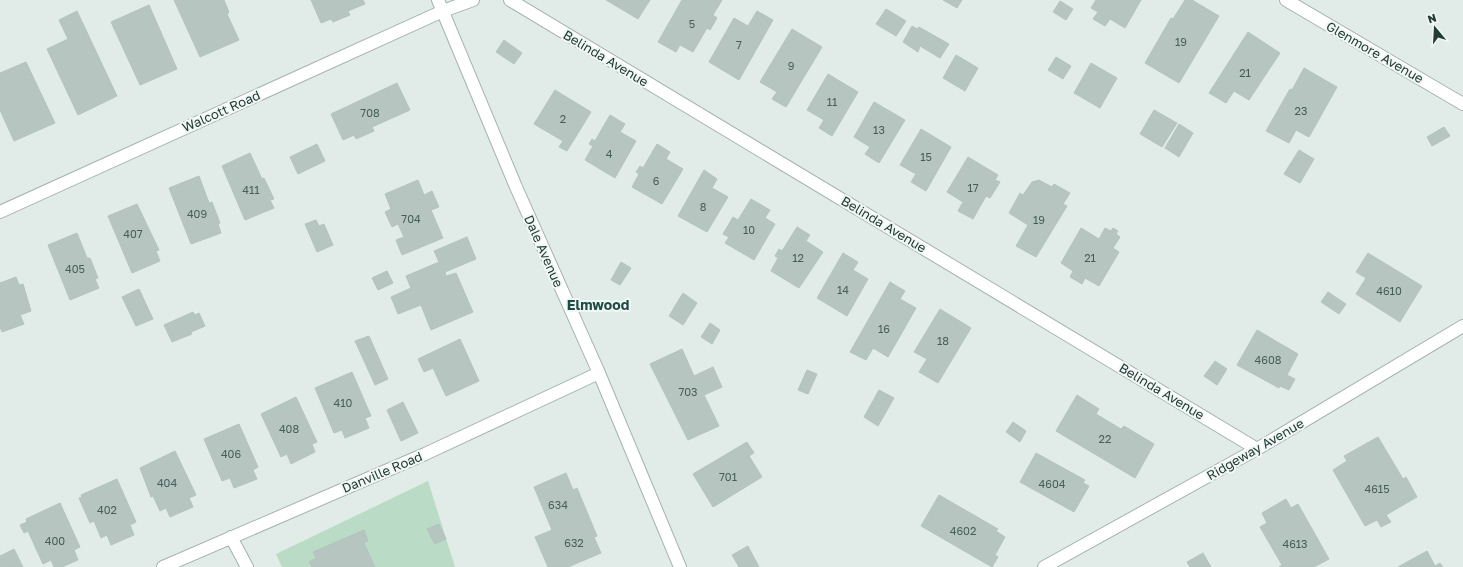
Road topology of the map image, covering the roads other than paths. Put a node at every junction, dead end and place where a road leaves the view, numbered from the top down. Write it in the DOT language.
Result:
graph roads {
  1 [pos="473,0"];
  2 [pos="510,0"];
  3 [pos="1286,0"];
  4 [pos="441,5"];
  5 [pos="1463,104"];
  6 [pos="0,212"];
  7 [pos="1463,326"];
  8 [pos="599,373"];
  9 [pos="1257,449"];
  10 [pos="231,537"];
  11 [pos="163,567"];
  12 [pos="247,567"];
  13 [pos="680,567"];
  14 [pos="1044,567"];
  1 -- 4 [label="street"];
  2 -- 9 [label="street, Belinda Avenue"];
  3 -- 5 [label="street, Glenmore Avenue"];
  4 -- 6 [label="street, Walcott Road"];
  4 -- 8 [label="street, Dale Avenue"];
  7 -- 9 [label="street, Ridgeway Avenue"];
  8 -- 10 [label="street, Danville Road"];
  8 -- 13 [label="street, Dale Avenue"];
  9 -- 14 [label="street, Ridgeway Avenue"];
  10 -- 11 [label="street, Danville Road"];
  10 -- 12 [label="street"];
}
